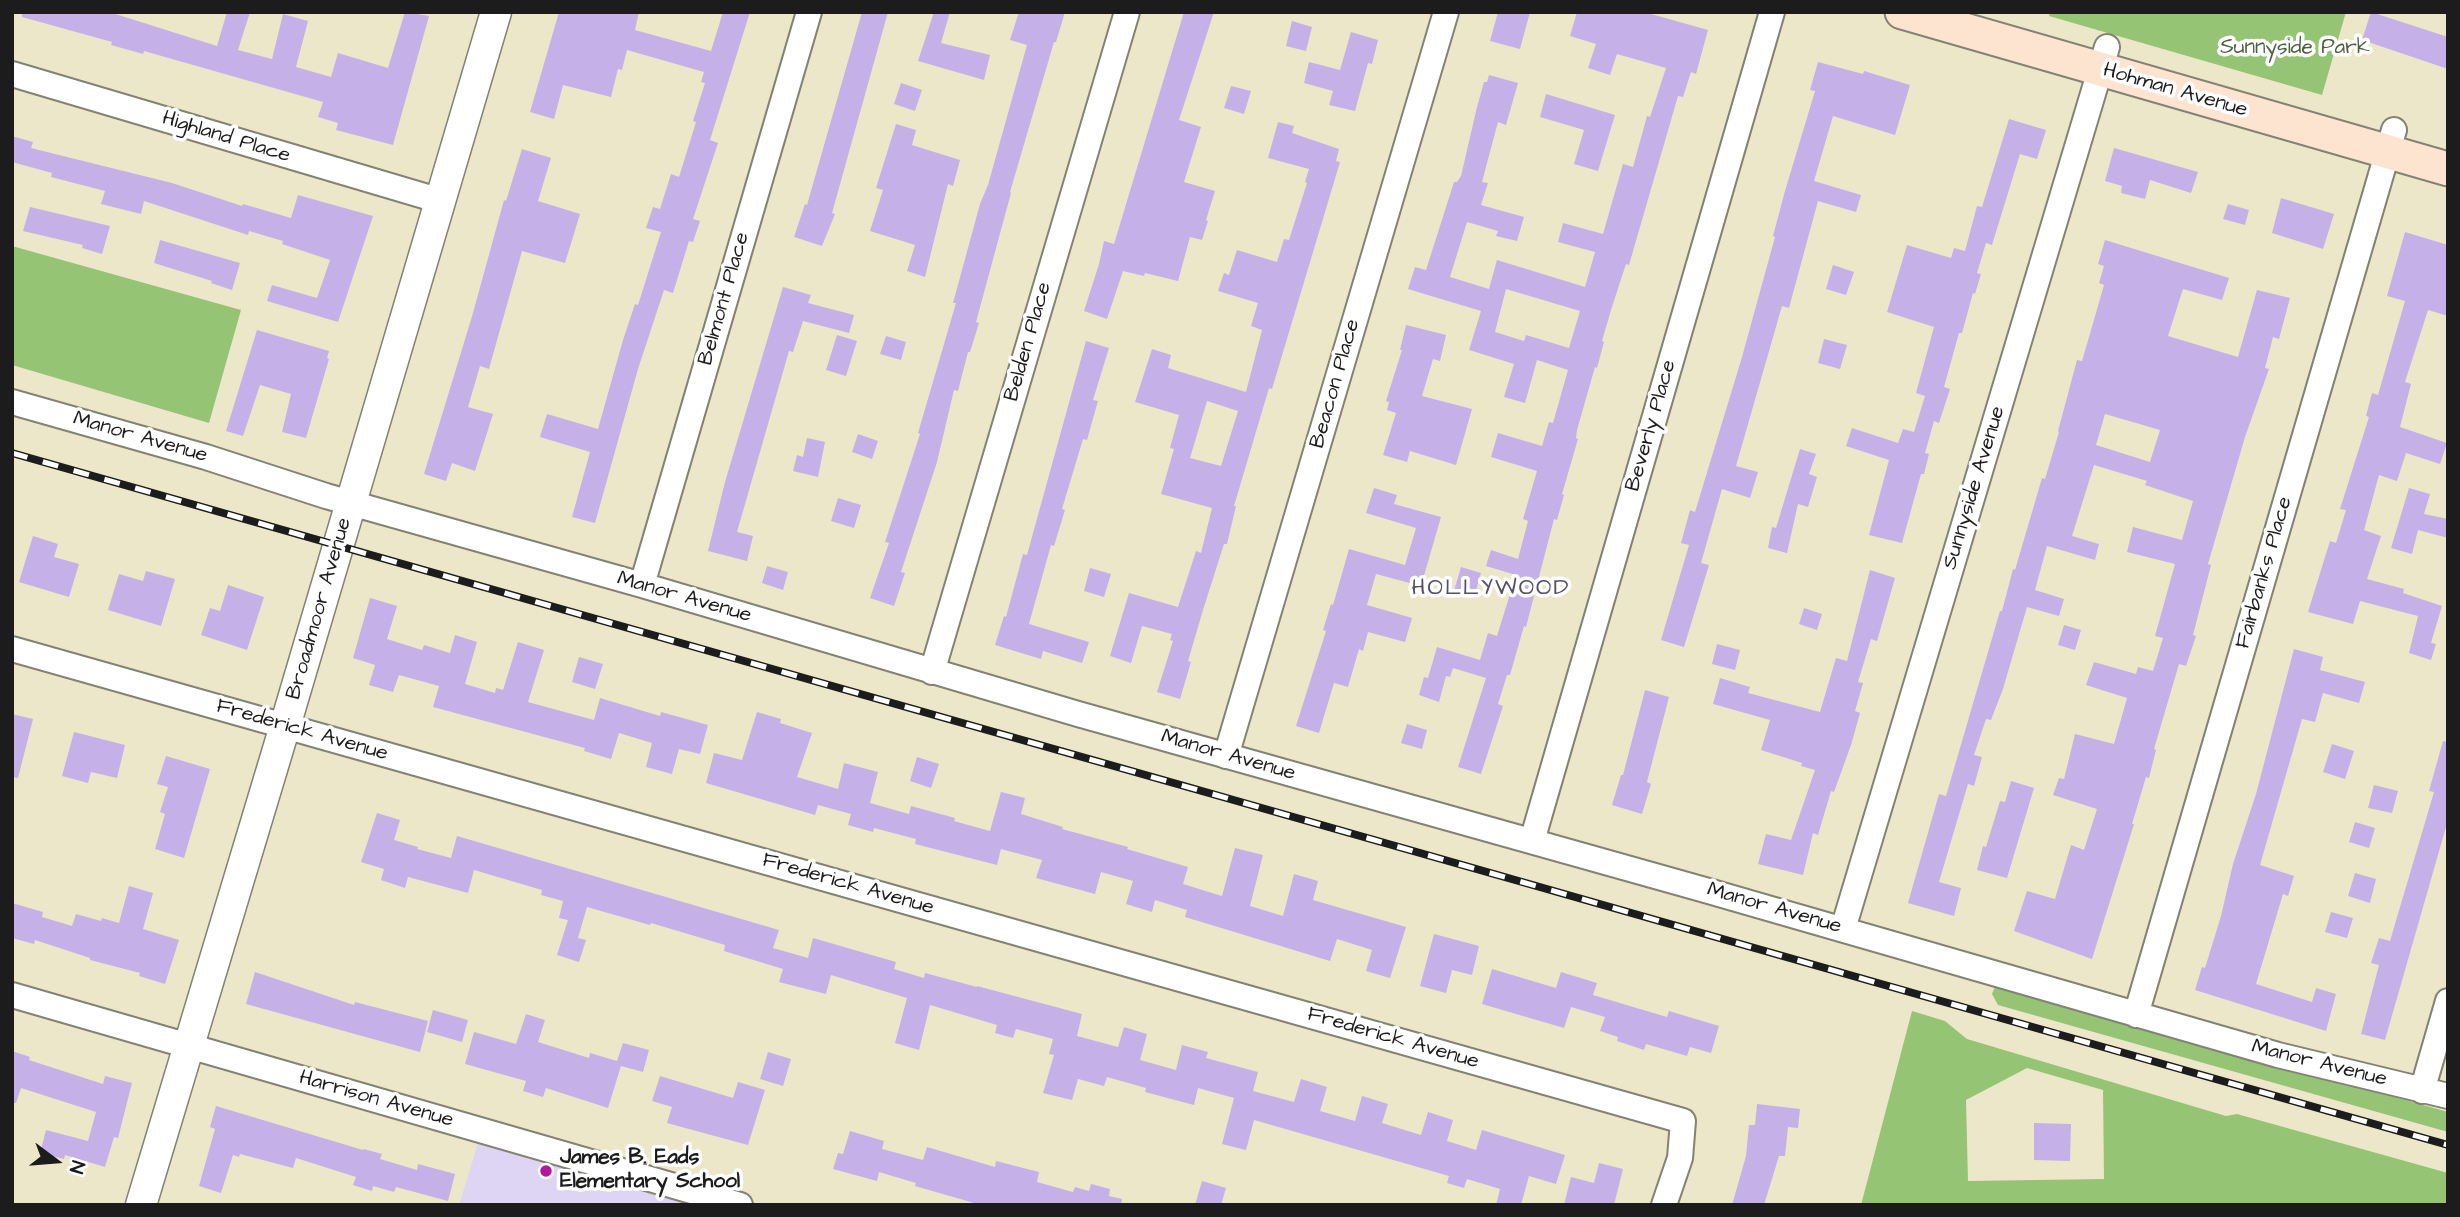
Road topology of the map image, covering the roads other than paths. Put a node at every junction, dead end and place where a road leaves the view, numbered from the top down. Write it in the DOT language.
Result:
graph roads {
  1 [pos="496,12"];
  2 [pos="809,12"];
  3 [pos="1127,12"];
  4 [pos="1446,12"];
  5 [pos="1772,12"];
  6 [pos="1902,12"];
  7 [pos="1985,12"];
  8 [pos="2103,58"];
  9 [pos="12,74"];
  10 [pos="2390,141"];
  11 [pos="2448,146"];
  12 [pos="2448,169"];
  13 [pos="440,201"];
  14 [pos="12,402"];
  15 [pos="351,503"];
  16 [pos="642,585"];
  17 [pos="12,649"];
  18 [pos="932,671"];
  19 [pos="285,726"];
  20 [pos="1226,756"];
  21 [pos="1532,841"];
  22 [pos="1843,929"];
  23 [pos="12,995"];
  24 [pos="2448,1001"];
  25 [pos="2136,1015"];
  26 [pos="189,1046"];
  27 [pos="2423,1091"];
  28 [pos="2448,1096"];
  29 [pos="141,1205"];
  30 [pos="740,1205"];
  31 [pos="1664,1205"];
  1 -- 13 [label="street, Broadmoor Avenue"];
  2 -- 16 [label="street, Belmont Place"];
  3 -- 18 [label="street, Belden Place"];
  4 -- 20 [label="street, Beacon Place"];
  5 -- 21 [label="street, Beverly Place"];
  6 -- 8 [label="main road, Hohman Avenue"];
  7 -- 8 [label="main road, Hohman Avenue"];
  8 -- 10 [label="main road, Hohman Avenue"];
  8 -- 22 [label="street, Sunnyside Avenue"];
  9 -- 13 [label="street, Highland Place"];
  10 -- 11 [label="main road, Hohman Avenue"];
  10 -- 12 [label="main road, Hohman Avenue"];
  10 -- 25 [label="street, Fairbanks Place"];
  13 -- 15 [label="street, Broadmoor Avenue"];
  14 -- 15 [label="street, Manor Avenue"];
  15 -- 16 [label="street, Manor Avenue"];
  15 -- 19 [label="street, Broadmoor Avenue"];
  16 -- 18 [label="street, Manor Avenue"];
  17 -- 19 [label="street, Frederick Avenue"];
  18 -- 20 [label="street, Manor Avenue"];
  19 -- 26 [label="street, Broadmoor Avenue"];
  19 -- 31 [label="street, Frederick Avenue"];
  20 -- 21 [label="street, Manor Avenue"];
  21 -- 22 [label="street, Manor Avenue"];
  22 -- 25 [label="street, Manor Avenue"];
  23 -- 26 [label="street, Harrison Avenue"];
  24 -- 27 [label="street"];
  25 -- 27 [label="street, Manor Avenue"];
  26 -- 29 [label="street, Broadmoor Avenue"];
  26 -- 30 [label="street, Harrison Avenue"];
  27 -- 28 [label="street, Manor Avenue"];
}
